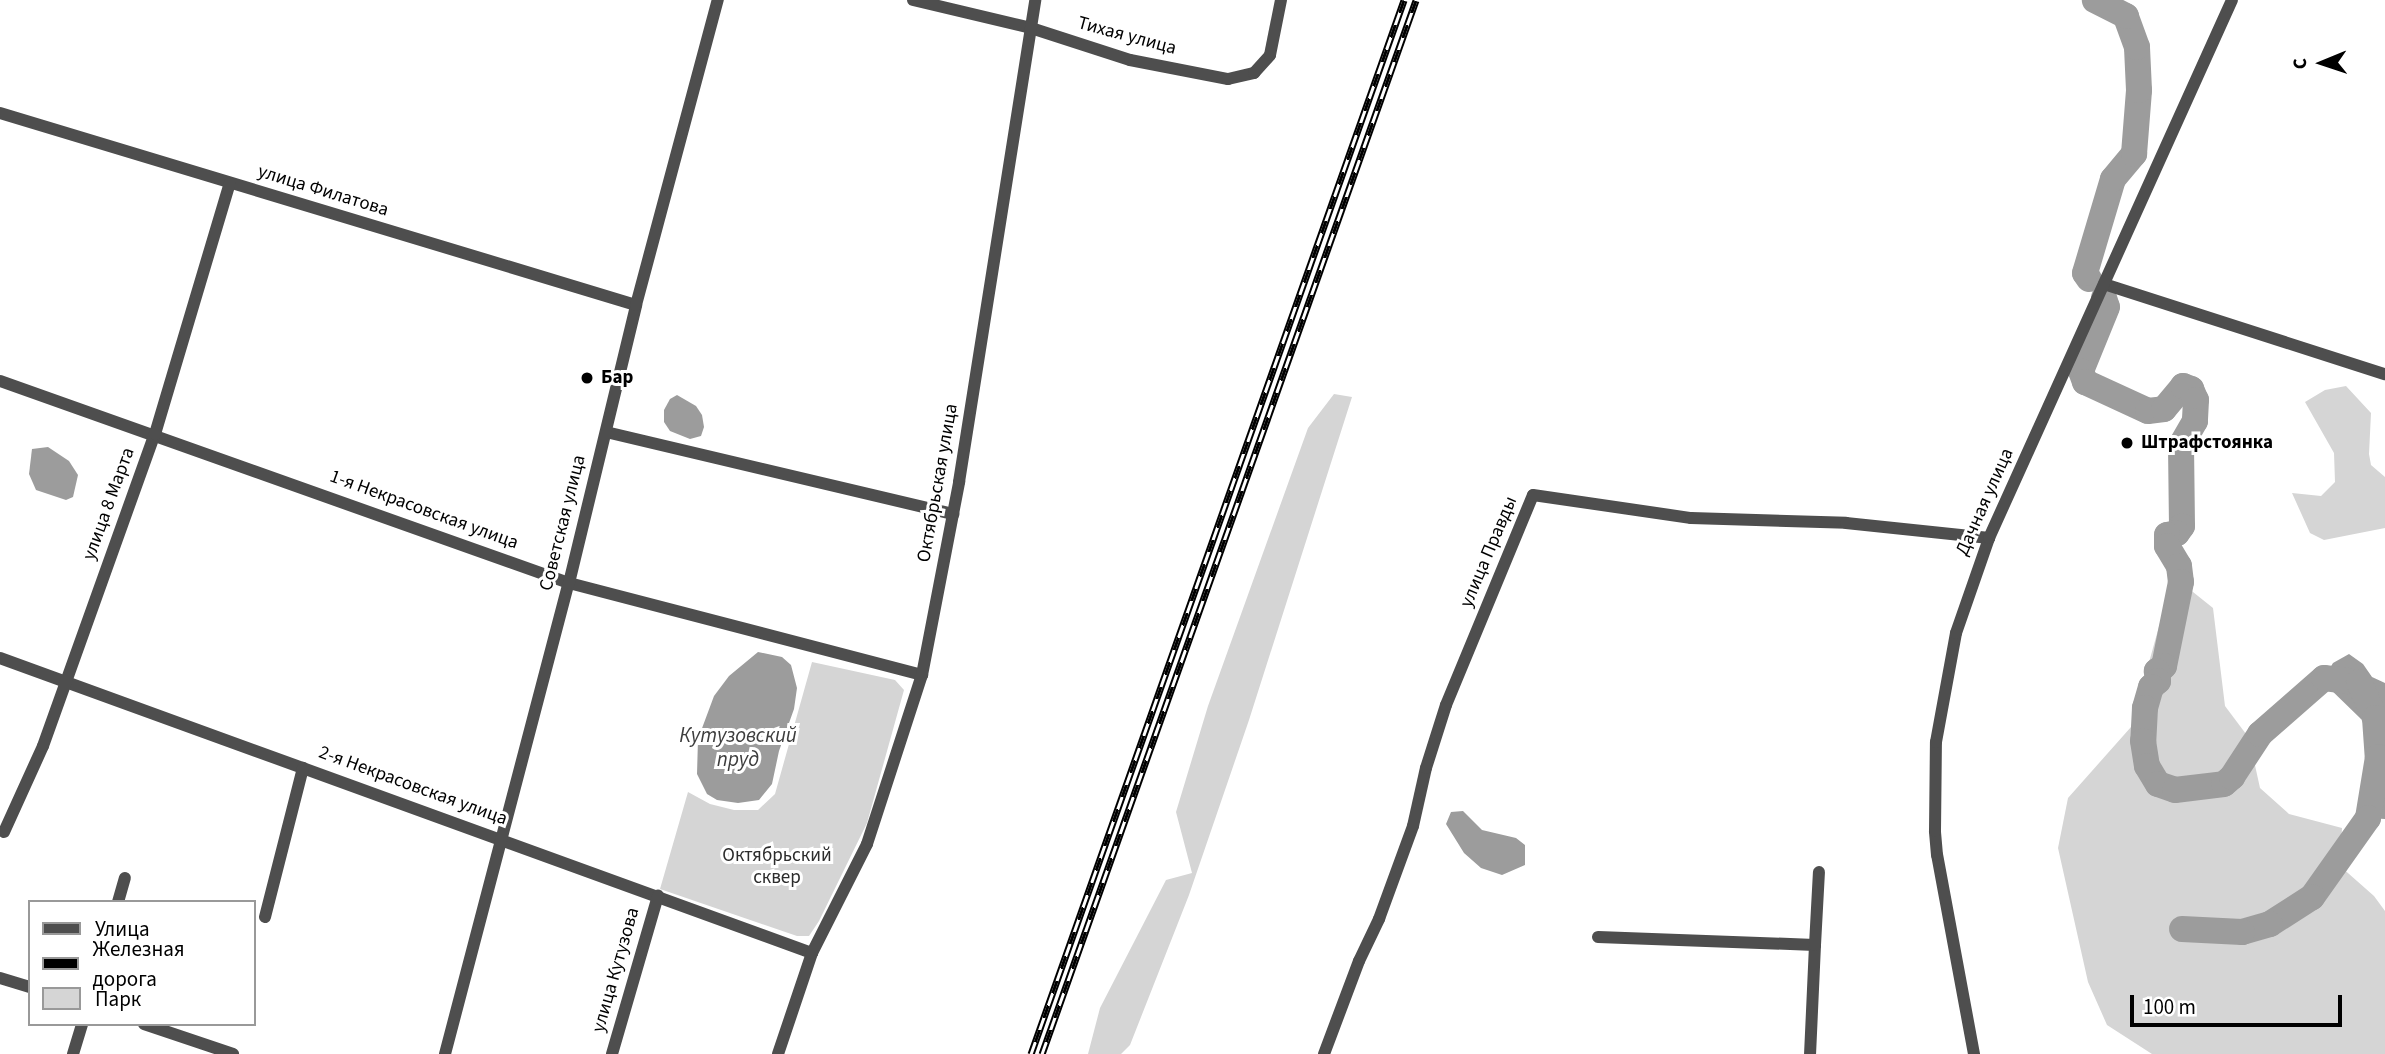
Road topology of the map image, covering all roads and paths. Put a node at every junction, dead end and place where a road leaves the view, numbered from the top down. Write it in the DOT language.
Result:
graph roads {
  1 [pos="718,0"];
  2 [pos="914,0"];
  3 [pos="1035,0"];
  4 [pos="1281,0"];
  5 [pos="2232,0"];
  6 [pos="1031,28"];
  7 [pos="0,113"];
  8 [pos="230,183"];
  9 [pos="2104,284"];
  10 [pos="636,305"];
  11 [pos="2385,374"];
  12 [pos="0,381"];
  13 [pos="606,432"];
  14 [pos="155,434"];
  15 [pos="953,514"];
  16 [pos="1989,538"];
  17 [pos="569,583"];
  18 [pos="0,658"];
  19 [pos="922,675"];
  20 [pos="65,681"];
  21 [pos="303,768"];
  22 [pos="4,832"];
  23 [pos="500,838"];
  24 [pos="1819,872"];
  25 [pos="125,878"];
  26 [pos="658,896"];
  27 [pos="119,900"];
  28 [pos="265,917"];
  29 [pos="1598,937"];
  30 [pos="1815,945"];
  31 [pos="812,953"];
  32 [pos="0,978"];
  33 [pos="28,986"];
  34 [pos="81,1026"];
  35 [pos="150,1026"];
  36 [pos="73,1054"];
  37 [pos="233,1054"];
  38 [pos="445,1054"];
  39 [pos="612,1054"];
  40 [pos="778,1054"];
  41 [pos="1324,1054"];
  42 [pos="1810,1054"];
  43 [pos="1974,1054"];
  1 -- 10 [label="street, Советская улица"];
  2 -- 6 [label="street, Тихая улица"];
  3 -- 6 [label="street, Октябрьская улица"];
  4 -- 6 [label="street, Тихая улица"];
  5 -- 9 [label="street, Дачная улица"];
  6 -- 15 [label="street, Октябрьская улица"];
  7 -- 8 [label="street, улица Филатова"];
  8 -- 10 [label="street, улица Филатова"];
  8 -- 14 [label="street, улица 8 Марта"];
  9 -- 11 [label="street"];
  9 -- 16 [label="street, Дачная улица"];
  10 -- 13 [label="street, Советская улица"];
  12 -- 14 [label="street, 1-я Некрасовская улица"];
  13 -- 15 [label="street"];
  13 -- 17 [label="street, Советская улица"];
  14 -- 17 [label="street, 1-я Некрасовская улица"];
  14 -- 20 [label="street, улица 8 Марта"];
  15 -- 19 [label="street, Октябрьская улица"];
  16 -- 41 [label="street, улица Правды"];
  16 -- 43 [label="street, Дачная улица"];
  17 -- 19 [label="street, 1-я Некрасовская улица"];
  17 -- 23 [label="street, Советская улица"];
  18 -- 20 [label="street, 2-я Некрасовская улица"];
  19 -- 31 [label="street, Октябрьская улица"];
  20 -- 21 [label="street, 2-я Некрасовская улица"];
  20 -- 22 [label="street, улица 8 Марта"];
  21 -- 23 [label="street, 2-я Некрасовская улица"];
  21 -- 28 [label="street"];
  23 -- 26 [label="street, 2-я Некрасовская улица"];
  23 -- 38 [label="street, Советская улица"];
  24 -- 30 [label="street"];
  25 -- 27 [label="street"];
  26 -- 31 [label="street, 2-я Некрасовская улица"];
  26 -- 39 [label="street, улица Кутузова"];
  29 -- 30 [label="street"];
  30 -- 42 [label="street"];
  31 -- 40 [label="street, Октябрьская улица"];
  32 -- 33 [label="street"];
  34 -- 36 [label="street"];
  35 -- 37 [label="street"];
}
